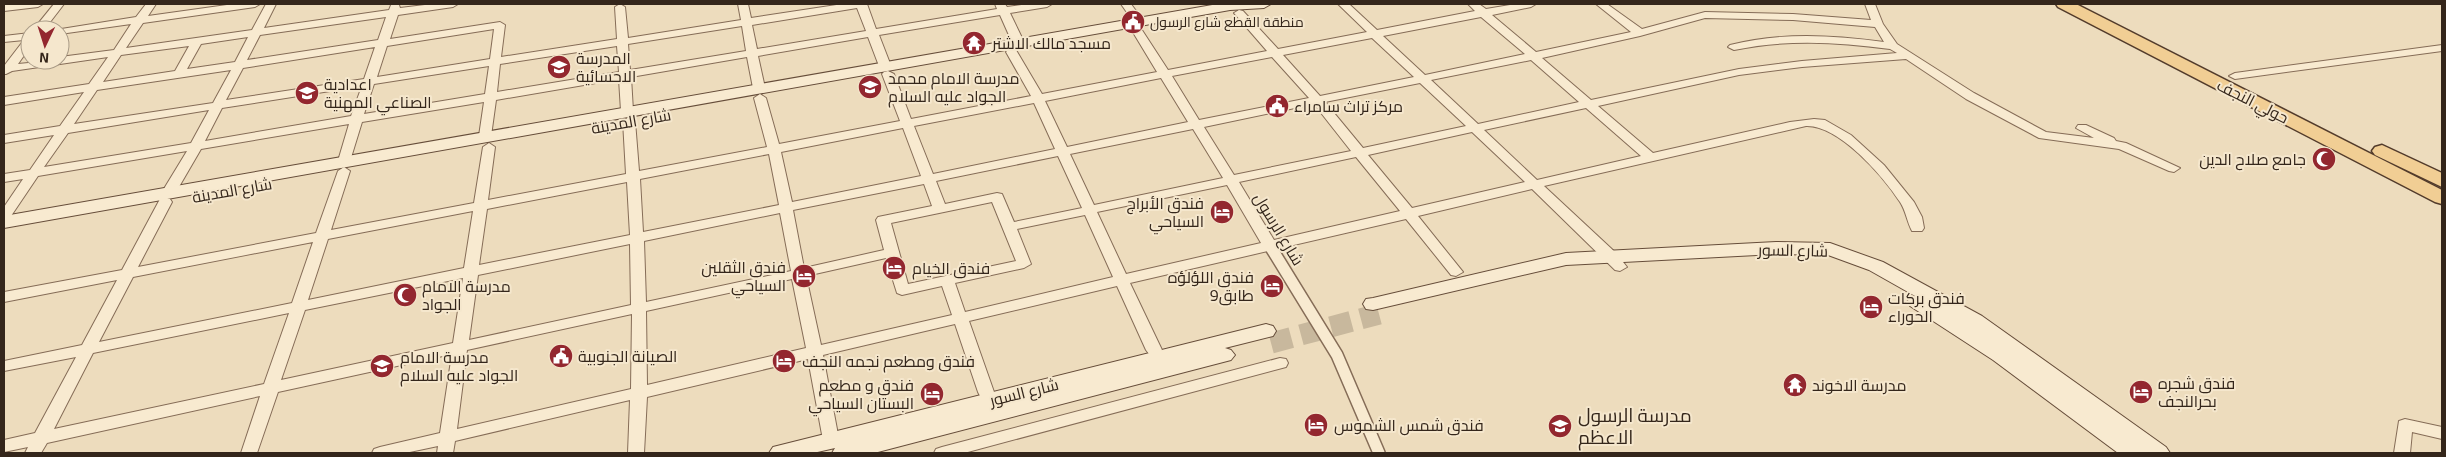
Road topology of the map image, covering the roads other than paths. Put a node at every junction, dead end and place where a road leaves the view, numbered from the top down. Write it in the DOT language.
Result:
graph roads {
  1 [pos="38,4"];
  2 [pos="59,4"];
  3 [pos="151,4"];
  4 [pos="255,4"];
  5 [pos="271,4"];
  6 [pos="453,4"];
  7 [pos="743,4"];
  8 [pos="862,4"];
  9 [pos="1047,4"];
  10 [pos="1126,4"];
  11 [pos="1343,4"];
  12 [pos="1472,4"];
  13 [pos="1532,4"];
  14 [pos="1601,4"];
  15 [pos="1870,4"];
  16 [pos="2064,4"];
  17 [pos="2091,4"];
  18 [pos="620,7"];
  19 [pos="1002,7"];
  20 [pos="1249,7"];
  21 [pos="4,8"];
  22 [pos="395,8"];
  23 [pos="1484,13"];
  24 [pos="46,20"];
  25 [pos="140,20"];
  26 [pos="746,22"];
  27 [pos="1878,24"];
  28 [pos="1138,25"];
  29 [pos="70,30"];
  30 [pos="256,32"];
  31 [pos="872,33"];
  32 [pos="1640,33"];
  33 [pos="1374,34"];
  34 [pos="20,37"];
  35 [pos="4,39"];
  36 [pos="197,41"];
  37 [pos="622,42"];
  38 [pos="383,43"];
  39 [pos="1893,46"];
  40 [pos="1015,47"];
  41 [pos="1734,47"];
  42 [pos="2442,48"];
  43 [pos="20,52"];
  44 [pos="117,53"];
  45 [pos="752,53"];
  46 [pos="1274,54"];
  47 [pos="1534,56"];
  48 [pos="1906,56"];
  49 [pos="497,61"];
  50 [pos="239,65"];
  51 [pos="5,70"];
  52 [pos="886,70"];
  53 [pos="179,74"];
  54 [pos="626,74"];
  55 [pos="1166,74"];
  56 [pos="2235,76"];
  57 [pos="1423,79"];
  58 [pos="369,81"];
  59 [pos="93,88"];
  60 [pos="760,93"];
  61 [pos="492,97"];
  62 [pos="1038,98"];
  63 [pos="1317,100"];
  64 [pos="4,101"];
  65 [pos="1589,104"];
  66 [pos="218,105"];
  67 [pos="628,116"];
  68 [pos="356,120"];
  69 [pos="907,124"];
  70 [pos="1197,124"];
  71 [pos="1476,128"];
  72 [pos="2082,128"];
  73 [pos="64,130"];
  74 [pos="4,139"];
  75 [pos="487,142"];
  76 [pos="196,146"];
  77 [pos="2122,146"];
  78 [pos="776,150"];
  79 [pos="1062,152"];
  80 [pos="1360,153"];
  81 [pos="1651,158"];
  82 [pos="344,166"];
  83 [pos="2174,168"];
  84 [pos="33,173"];
  85 [pos="634,176"];
  86 [pos="4,178"];
  87 [pos="927,179"];
  88 [pos="1232,180"];
  89 [pos="2442,181"];
  90 [pos="1536,184"];
  91 [pos="167,197"];
  92 [pos="2442,198"];
  93 [pos="481,207"];
  94 [pos="788,207"];
  95 [pos="940,209"];
  96 [pos="1088,210"];
  97 [pos="1409,214"];
  98 [pos="4,216"];
  99 [pos="4,222"];
  100 [pos="1009,227"];
  101 [pos="1917,228"];
  102 [pos="4,229"];
  103 [pos="322,236"];
  104 [pos="636,238"];
  105 [pos="1270,246"];
  106 [pos="892,253"];
  107 [pos="1615,262"];
  108 [pos="472,272"];
  109 [pos="1456,272"];
  110 [pos="798,273"];
  111 [pos="128,274"];
  112 [pos="947,280"];
  113 [pos="1121,281"];
  114 [pos="4,297"];
  115 [pos="298,307"];
  116 [pos="638,308"];
  117 [pos="1376,309"];
  118 [pos="960,318"];
  119 [pos="1272,346"];
  120 [pos="461,347"];
  121 [pos="88,349"];
  122 [pos="1154,350"];
  123 [pos="815,352"];
  124 [pos="4,366"];
  125 [pos="271,388"];
  126 [pos="986,392"];
  127 [pos="640,393"];
  128 [pos="2442,433"];
  129 [pos="448,437"];
  130 [pos="42,438"];
  131 [pos="4,446"];
  132 [pos="837,447"];
  133 [pos="33,453"];
  134 [pos="249,453"];
  135 [pos="380,453"];
  136 [pos="445,453"];
  137 [pos="636,453"];
  138 [pos="781,453"];
  139 [pos="942,453"];
  140 [pos="1379,453"];
  141 [pos="2132,453"];
  142 [pos="2158,453"];
  143 [pos="2402,453"];
  1 -- 21 [label="street"];
  2 -- 24 [label="street"];
  3 -- 25 [label="street"];
  4 -- 25 [label="street"];
  5 -- 30 [label="street"];
  6 -- 22 [label="street"];
  7 -- 26 [label="street"];
  8 -- 26 [label="street"];
  8 -- 31 [label="street"];
  9 -- 19 [label="street"];
  10 -- 28 [label="street, شارع الرسول"];
  11 -- 33 [label="street"];
  12 -- 23 [label="street"];
  13 -- 23 [label="street"];
  14 -- 32 [label="street"];
  15 -- 27 [label="street"];
  16 -- 92 [label="main road, حولي النجف"];
  17 -- 56 [label="main road"];
  18 -- 37 [label="street"];
  19 -- 31 [label="street"];
  19 -- 40 [label="street"];
  20 -- 28 [label="main road, شارع المدينة"];
  20 -- 46 [label="street"];
  22 -- 30 [label="street"];
  22 -- 38 [label="street"];
  23 -- 33 [label="street"];
  23 -- 47 [label="street"];
  25 -- 29 [label="street"];
  25 -- 44 [label="street"];
  26 -- 37 [label="street"];
  26 -- 45 [label="street"];
  27 -- 32 [label="street"];
  27 -- 39 [label="street"];
  28 -- 40 [label="main road, شارع المدينة"];
  28 -- 55 [label="street, شارع الرسول"];
  30 -- 36 [label="street"];
  30 -- 50 [label="street"];
  31 -- 45 [label="street"];
  31 -- 52 [label="street"];
  32 -- 47 [label="street"];
  33 -- 46 [label="street"];
  33 -- 57 [label="street"];
  34 -- 35 [label="street"];
  36 -- 44 [label="street"];
  36 -- 53 [label="street"];
  37 -- 49 [label="street"];
  37 -- 54 [label="street"];
  38 -- 49 [label="street"];
  38 -- 50 [label="street"];
  38 -- 58 [label="street"];
  39 -- 41 [label="street"];
  39 -- 48 [label="street"];
  40 -- 52 [label="main road, شارع المدينة"];
  40 -- 62 [label="street"];
  42 -- 56 [label="street"];
  43 -- 51 [label="street"];
  44 -- 51 [label="street"];
  44 -- 59 [label="street"];
  45 -- 54 [label="street"];
  45 -- 60 [label="street"];
  46 -- 55 [label="street"];
  46 -- 63 [label="street"];
  47 -- 57 [label="street"];
  47 -- 65 [label="street"];
  48 -- 65 [label="street"];
  48 -- 77 [label="street"];
  49 -- 58 [label="street"];
  49 -- 61 [label="street"];
  50 -- 53 [label="street"];
  50 -- 66 [label="street"];
  52 -- 60 [label="main road, شارع المدينة"];
  52 -- 69 [label="street"];
  53 -- 59 [label="street"];
  54 -- 61 [label="street"];
  54 -- 67 [label="street"];
  55 -- 62 [label="street"];
  55 -- 70 [label="street, شارع الرسول"];
  56 -- 89 [label="main road"];
  57 -- 63 [label="street"];
  57 -- 71 [label="street"];
  58 -- 66 [label="street"];
  58 -- 68 [label="street"];
  59 -- 64 [label="street"];
  59 -- 73 [label="street"];
  60 -- 67 [label="main road, شارع المدينة"];
  60 -- 78 [label="street"];
  61 -- 68 [label="street"];
  61 -- 75 [label="street"];
  62 -- 69 [label="street"];
  62 -- 79 [label="street"];
  63 -- 70 [label="street"];
  63 -- 80 [label="street"];
  65 -- 71 [label="street"];
  65 -- 81 [label="street"];
  66 -- 73 [label="street"];
  66 -- 76 [label="street"];
  67 -- 75 [label="main road, شارع المدينة"];
  67 -- 85 [label="street"];
  68 -- 76 [label="street"];
  68 -- 82 [label="street"];
  69 -- 78 [label="street"];
  69 -- 87 [label="street"];
  70 -- 79 [label="street"];
  70 -- 88 [label="street, شارع الرسول"];
  71 -- 80 [label="street"];
  71 -- 90 [label="street"];
  72 -- 77 [label="street"];
  73 -- 74 [label="street"];
  73 -- 84 [label="street"];
  75 -- 82 [label="main road, شارع المدينة"];
  75 -- 93 [label="street"];
  76 -- 84 [label="street"];
  76 -- 91 [label="street"];
  77 -- 83 [label="street"];
  78 -- 85 [label="street"];
  78 -- 94 [label="street"];
  79 -- 87 [label="street"];
  79 -- 96 [label="street"];
  80 -- 88 [label="street"];
  80 -- 97 [label="street"];
  81 -- 90 [label="street"];
  81 -- 101 [label="street"];
  82 -- 91 [label="main road, شارع المدينة"];
  82 -- 103 [label="street"];
  84 -- 86 [label="street"];
  84 -- 98 [label="street"];
  85 -- 93 [label="street"];
  85 -- 104 [label="street"];
  87 -- 94 [label="street"];
  87 -- 95 [label="street"];
  88 -- 96 [label="street"];
  88 -- 105 [label="street, شارع الرسول"];
  90 -- 97 [label="street"];
  90 -- 107 [label="street"];
  91 -- 99 [label="main road, شارع المدينة"];
  91 -- 102 [label="main road, شارع المدينة"];
  91 -- 111 [label="street"];
  93 -- 103 [label="street"];
  93 -- 108 [label="street"];
  94 -- 104 [label="street"];
  94 -- 110 [label="street"];
  95 -- 100 [label="street"];
  95 -- 106 [label="street"];
  96 -- 100 [label="street"];
  96 -- 113 [label="street"];
  97 -- 105 [label="street"];
  97 -- 109 [label="street"];
  100 -- 112 [label="street"];
  103 -- 111 [label="street"];
  103 -- 115 [label="street"];
  104 -- 108 [label="street"];
  104 -- 116 [label="street"];
  105 -- 113 [label="street"];
  105 -- 140 [label="street, شارع الرسول"];
  106 -- 110 [label="street"];
  106 -- 112 [label="street"];
  107 -- 117 [label="main road, شارع السور"];
  107 -- 141 [label="main road, شارع السور"];
  107 -- 142 [label="main road, شارع السور"];
  108 -- 115 [label="street"];
  108 -- 120 [label="street"];
  110 -- 116 [label="street"];
  110 -- 123 [label="street"];
  111 -- 114 [label="street"];
  111 -- 121 [label="street"];
  112 -- 118 [label="street"];
  113 -- 118 [label="street"];
  113 -- 122 [label="street"];
  115 -- 121 [label="street"];
  115 -- 125 [label="street"];
  116 -- 120 [label="street"];
  116 -- 127 [label="street"];
  118 -- 123 [label="street"];
  118 -- 126 [label="street"];
  119 -- 132 [label="main road, شارع السور"];
  119 -- 139 [label="street"];
  120 -- 125 [label="street"];
  120 -- 129 [label="street"];
  121 -- 124 [label="street"];
  121 -- 130 [label="street"];
  123 -- 127 [label="street"];
  123 -- 132 [label="street"];
  125 -- 130 [label="street"];
  125 -- 134 [label="street"];
  127 -- 129 [label="street"];
  127 -- 137 [label="street"];
  128 -- 143 [label="street"];
  129 -- 135 [label="street"];
  129 -- 136 [label="street"];
  130 -- 131 [label="street"];
  130 -- 133 [label="street"];
  132 -- 138 [label="main road, شارع السور"];
}
